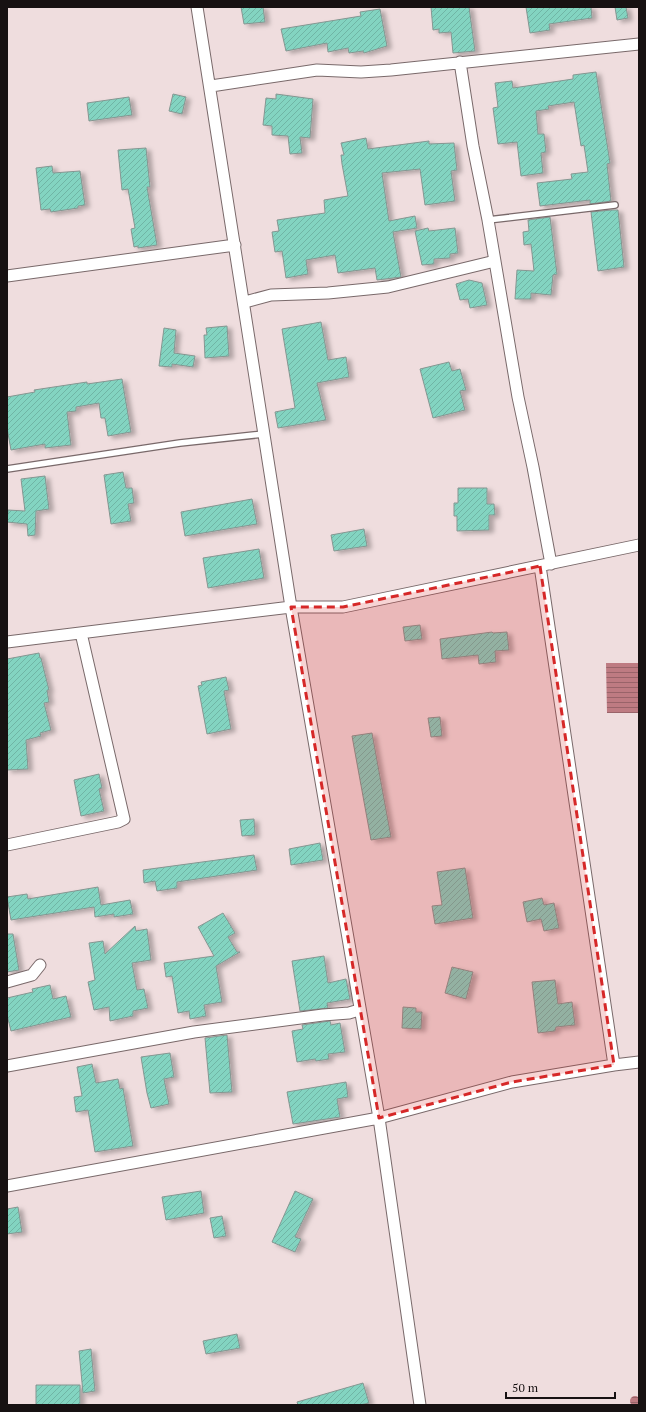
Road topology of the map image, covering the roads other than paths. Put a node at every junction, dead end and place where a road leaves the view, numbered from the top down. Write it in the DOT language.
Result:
graph roads {
  1 [pos="198,7"];
  2 [pos="639,44"];
  3 [pos="460,62"];
  4 [pos="211,86"];
  5 [pos="615,205"];
  6 [pos="488,220"];
  7 [pos="235,245"];
  8 [pos="495,261"];
  9 [pos="7,276"];
  10 [pos="245,302"];
  11 [pos="264,434"];
  12 [pos="7,469"];
  13 [pos="639,545"];
  14 [pos="551,564"];
  15 [pos="540,566"];
  16 [pos="291,608"];
  17 [pos="81,633"];
  18 [pos="7,642"];
  19 [pos="7,845"];
  20 [pos="40,965"];
  21 [pos="7,982"];
  22 [pos="359,1010"];
  23 [pos="639,1062"];
  24 [pos="614,1065"];
  25 [pos="7,1066"];
  26 [pos="379,1118"];
  27 [pos="7,1186"];
  28 [pos="420,1405"];
  1 -- 4 [label="street"];
  2 -- 3 [label="street"];
  3 -- 4 [label="street"];
  3 -- 6 [label="street"];
  4 -- 7 [label="street"];
  5 -- 6 [label="lane"];
  6 -- 8 [label="street"];
  7 -- 9 [label="street"];
  7 -- 10 [label="street"];
  8 -- 10 [label="street"];
  8 -- 14 [label="street"];
  10 -- 11 [label="street"];
  11 -- 12 [label="lane"];
  11 -- 16 [label="street"];
  13 -- 14 [label="street"];
  14 -- 15 [label="street"];
  15 -- 16 [label="street"];
  15 -- 24 [label="street"];
  16 -- 17 [label="street"];
  16 -- 22 [label="street"];
  17 -- 18 [label="street"];
  17 -- 19 [label="street"];
  20 -- 21 [label="street"];
  22 -- 25 [label="street"];
  22 -- 26 [label="street"];
  23 -- 24 [label="street"];
  24 -- 26 [label="street"];
  26 -- 27 [label="street"];
  26 -- 28 [label="street"];
}
